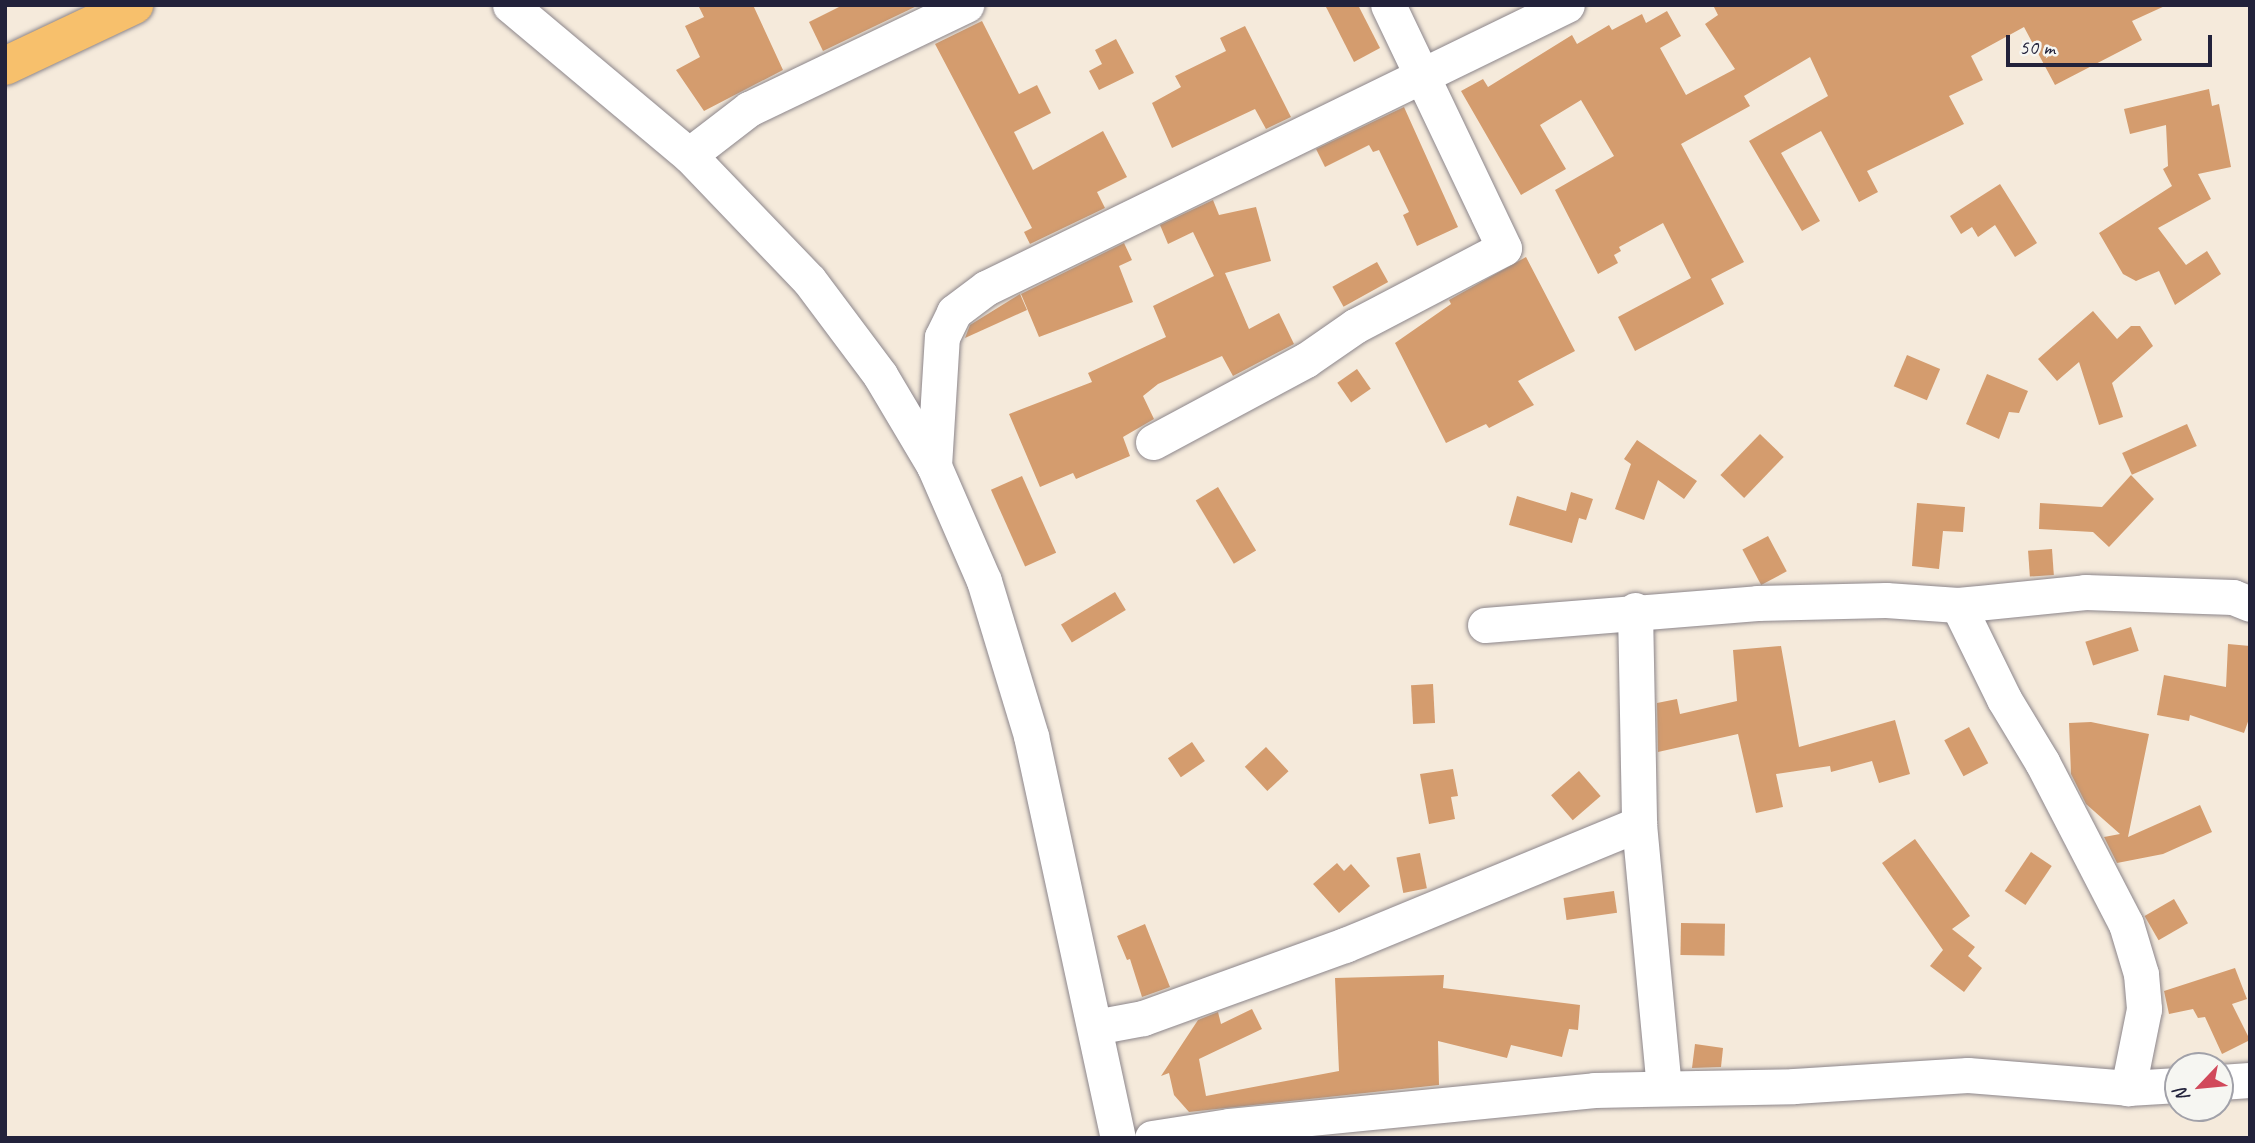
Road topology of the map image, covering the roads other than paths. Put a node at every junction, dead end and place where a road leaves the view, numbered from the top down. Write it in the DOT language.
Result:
graph roads {
  1 [pos="134,5"];
  2 [pos="510,5"];
  3 [pos="966,5"];
  4 [pos="1388,5"];
  5 [pos="1567,5"];
  6 [pos="5,66"];
  7 [pos="1423,77"];
  8 [pos="689,155"];
  9 [pos="1153,442"];
  10 [pos="934,466"];
  11 [pos="2250,604"];
  12 [pos="1958,605"];
  13 [pos="1635,610"];
  14 [pos="1485,625"];
  15 [pos="1639,824"];
  16 [pos="1095,1027"];
  17 [pos="2164,1086"];
  18 [pos="1664,1088"];
  19 [pos="2128,1088"];
  20 [pos="1118,1138"];
  21 [pos="1152,1138"];
  1 -- 6 [label="highway"];
  2 -- 8 [label="street"];
  3 -- 8 [label="street"];
  4 -- 7 [label="street"];
  5 -- 7 [label="street"];
  7 -- 9 [label="street"];
  7 -- 10 [label="street"];
  8 -- 10 [label="street"];
  10 -- 16 [label="street"];
  11 -- 12 [label="street"];
  12 -- 13 [label="street"];
  12 -- 19 [label="street"];
  13 -- 14 [label="street"];
  13 -- 15 [label="street"];
  15 -- 16 [label="street"];
  15 -- 18 [label="street"];
  16 -- 20 [label="street"];
  17 -- 19 [label="street"];
  18 -- 19 [label="street"];
  18 -- 21 [label="street"];
}
